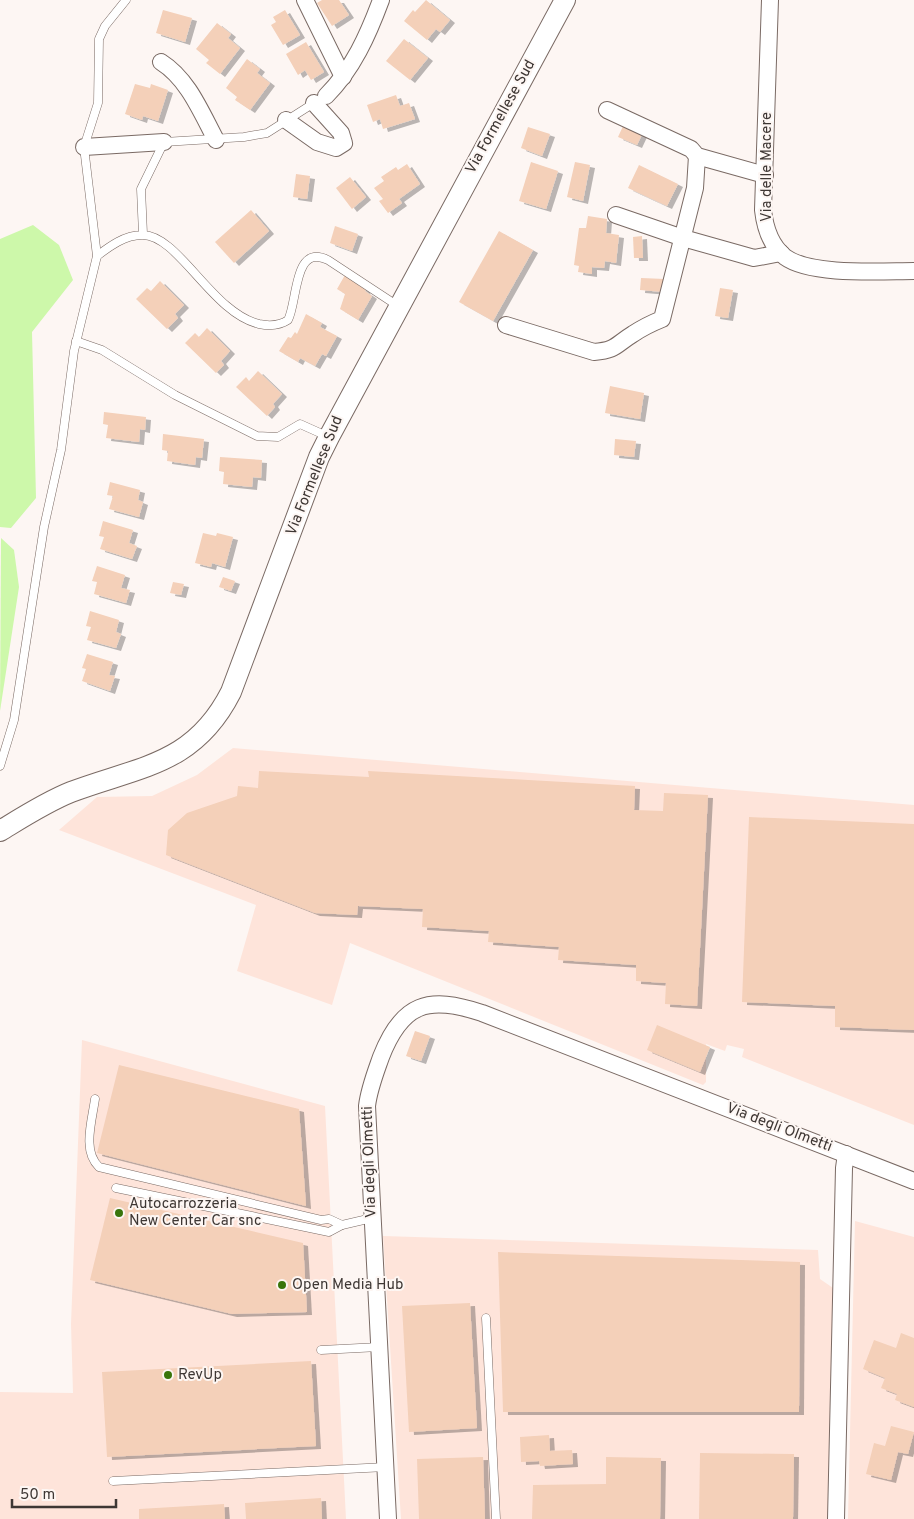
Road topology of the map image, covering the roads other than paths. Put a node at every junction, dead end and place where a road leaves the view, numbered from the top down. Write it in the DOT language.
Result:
graph roads {
  1 [pos="126,0"];
  2 [pos="305,0"];
  3 [pos="381,0"];
  4 [pos="565,0"];
  5 [pos="770,0"];
  6 [pos="161,62"];
  7 [pos="343,77"];
  8 [pos="320,99"];
  9 [pos="608,110"];
  10 [pos="286,120"];
  11 [pos="216,140"];
  12 [pos="164,142"];
  13 [pos="84,147"];
  14 [pos="697,156"];
  15 [pos="765,175"];
  16 [pos="616,215"];
  17 [pos="143,234"];
  18 [pos="683,238"];
  19 [pos="781,253"];
  20 [pos="97,256"];
  21 [pos="914,271"];
  22 [pos="398,306"];
  23 [pos="506,325"];
  24 [pos="76,341"];
  25 [pos="329,437"];
  26 [pos="0,766"];
  27 [pos="0,831"];
  28 [pos="95,1099"];
  29 [pos="846,1154"];
  30 [pos="914,1181"];
  31 [pos="116,1188"];
  32 [pos="372,1218"];
  33 [pos="342,1225"];
  34 [pos="486,1318"];
  35 [pos="379,1347"];
  36 [pos="321,1350"];
  37 [pos="386,1467"];
  38 [pos="113,1481"];
  39 [pos="388,1519"];
  40 [pos="496,1519"];
  41 [pos="836,1519"];
  1 -- 13 [label="lane"];
  2 -- 7 [label="street"];
  3 -- 7 [label="street"];
  4 -- 22 [label="street, Via Formellese Sud"];
  5 -- 15 [label="street, Via delle Macere"];
  6 -- 11 [label="street"];
  7 -- 8 [label="street"];
  8 -- 10 [label="lane"];
  8 -- 10 [label="street"];
  9 -- 14 [label="street"];
  10 -- 11 [label="lane"];
  11 -- 12 [label="lane"];
  12 -- 13 [label="street"];
  12 -- 17 [label="lane"];
  13 -- 20 [label="lane"];
  14 -- 15 [label="street"];
  14 -- 18 [label="street"];
  15 -- 19 [label="street, Via delle Macere"];
  16 -- 18 [label="street"];
  17 -- 20 [label="lane"];
  17 -- 22 [label="lane"];
  18 -- 19 [label="street"];
  18 -- 23 [label="street"];
  19 -- 21 [label="street, Via delle Macere"];
  20 -- 24 [label="lane"];
  22 -- 25 [label="street, Via Formellese Sud"];
  24 -- 25 [label="lane"];
  24 -- 26 [label="lane"];
  25 -- 27 [label="street, Via Formellese Sud"];
  28 -- 33 [label="lane"];
  29 -- 30 [label="street, Via degli Olmetti"];
  29 -- 32 [label="street, Via degli Olmetti"];
  29 -- 41 [label="street, Via degli Olmetti"];
  31 -- 33 [label="lane"];
  32 -- 33 [label="lane"];
  32 -- 35 [label="street, Via degli Olmetti"];
  34 -- 40 [label="lane"];
  35 -- 36 [label="lane"];
  35 -- 37 [label="street, Via degli Olmetti"];
  37 -- 38 [label="lane"];
  37 -- 39 [label="street, Via degli Olmetti"];
}
